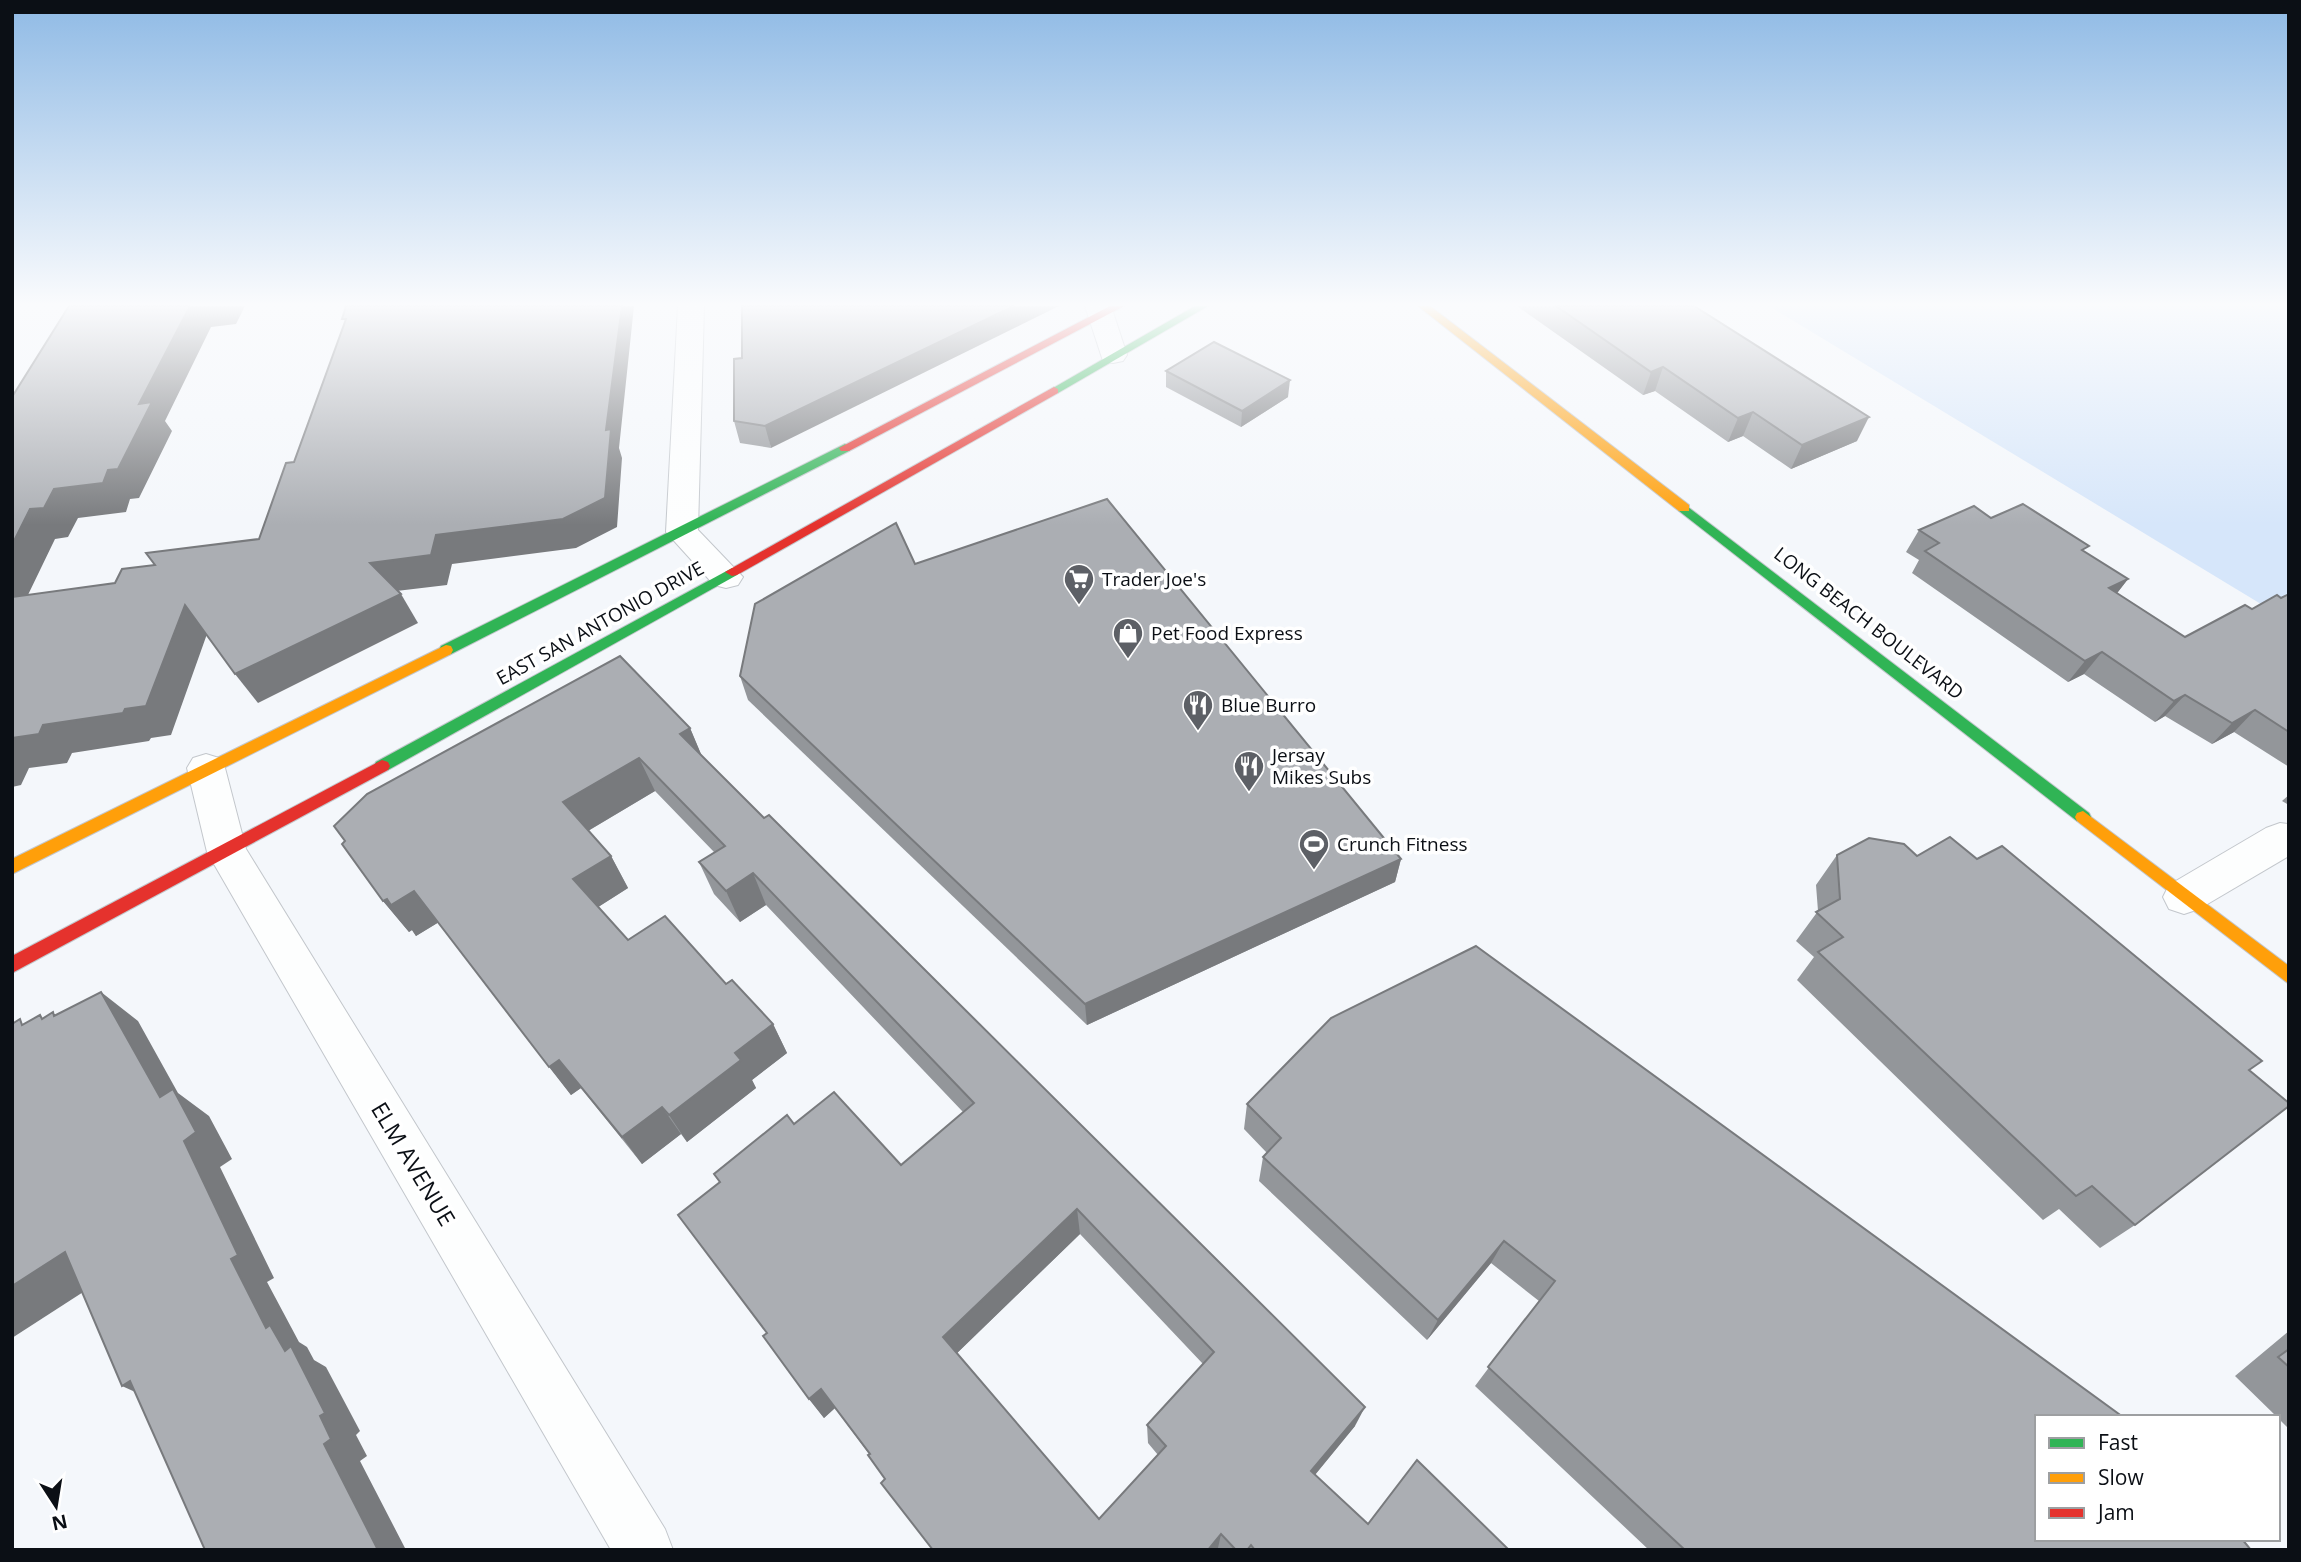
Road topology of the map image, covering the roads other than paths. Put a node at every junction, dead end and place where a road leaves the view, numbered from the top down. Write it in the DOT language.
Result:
graph roads {
  1 [pos="688,379"];
  2 [pos="973,379"];
  3 [pos="1071,379"];
  4 [pos="1518,379"];
  5 [pos="682,532"];
  6 [pos="726,577"];
  7 [pos="206,768"];
  8 [pos="2289,840"];
  9 [pos="227,852"];
  10 [pos="12,867"];
  11 [pos="2184,897"];
  12 [pos="12,965"];
  13 [pos="2289,976"];
  14 [pos="645,1550"];
  1 -- 5 [label="street"];
  2 -- 5 [label="main road, EAST SAN ANTONIO DRIVE"];
  3 -- 6 [label="main road, EAST SAN ANTONIO DRIVE"];
  4 -- 11 [label="main road, LONG BEACH BOULEVARD"];
  5 -- 6 [label="street"];
  5 -- 7 [label="main road, EAST SAN ANTONIO DRIVE"];
  6 -- 9 [label="main road, EAST SAN ANTONIO DRIVE"];
  7 -- 9 [label="street, ELM AVENUE"];
  7 -- 10 [label="main road, EAST SAN ANTONIO DRIVE"];
  8 -- 11 [label="street"];
  9 -- 12 [label="main road, EAST SAN ANTONIO DRIVE"];
  9 -- 14 [label="street, ELM AVENUE"];
  11 -- 13 [label="main road, LONG BEACH BOULEVARD"];
}
